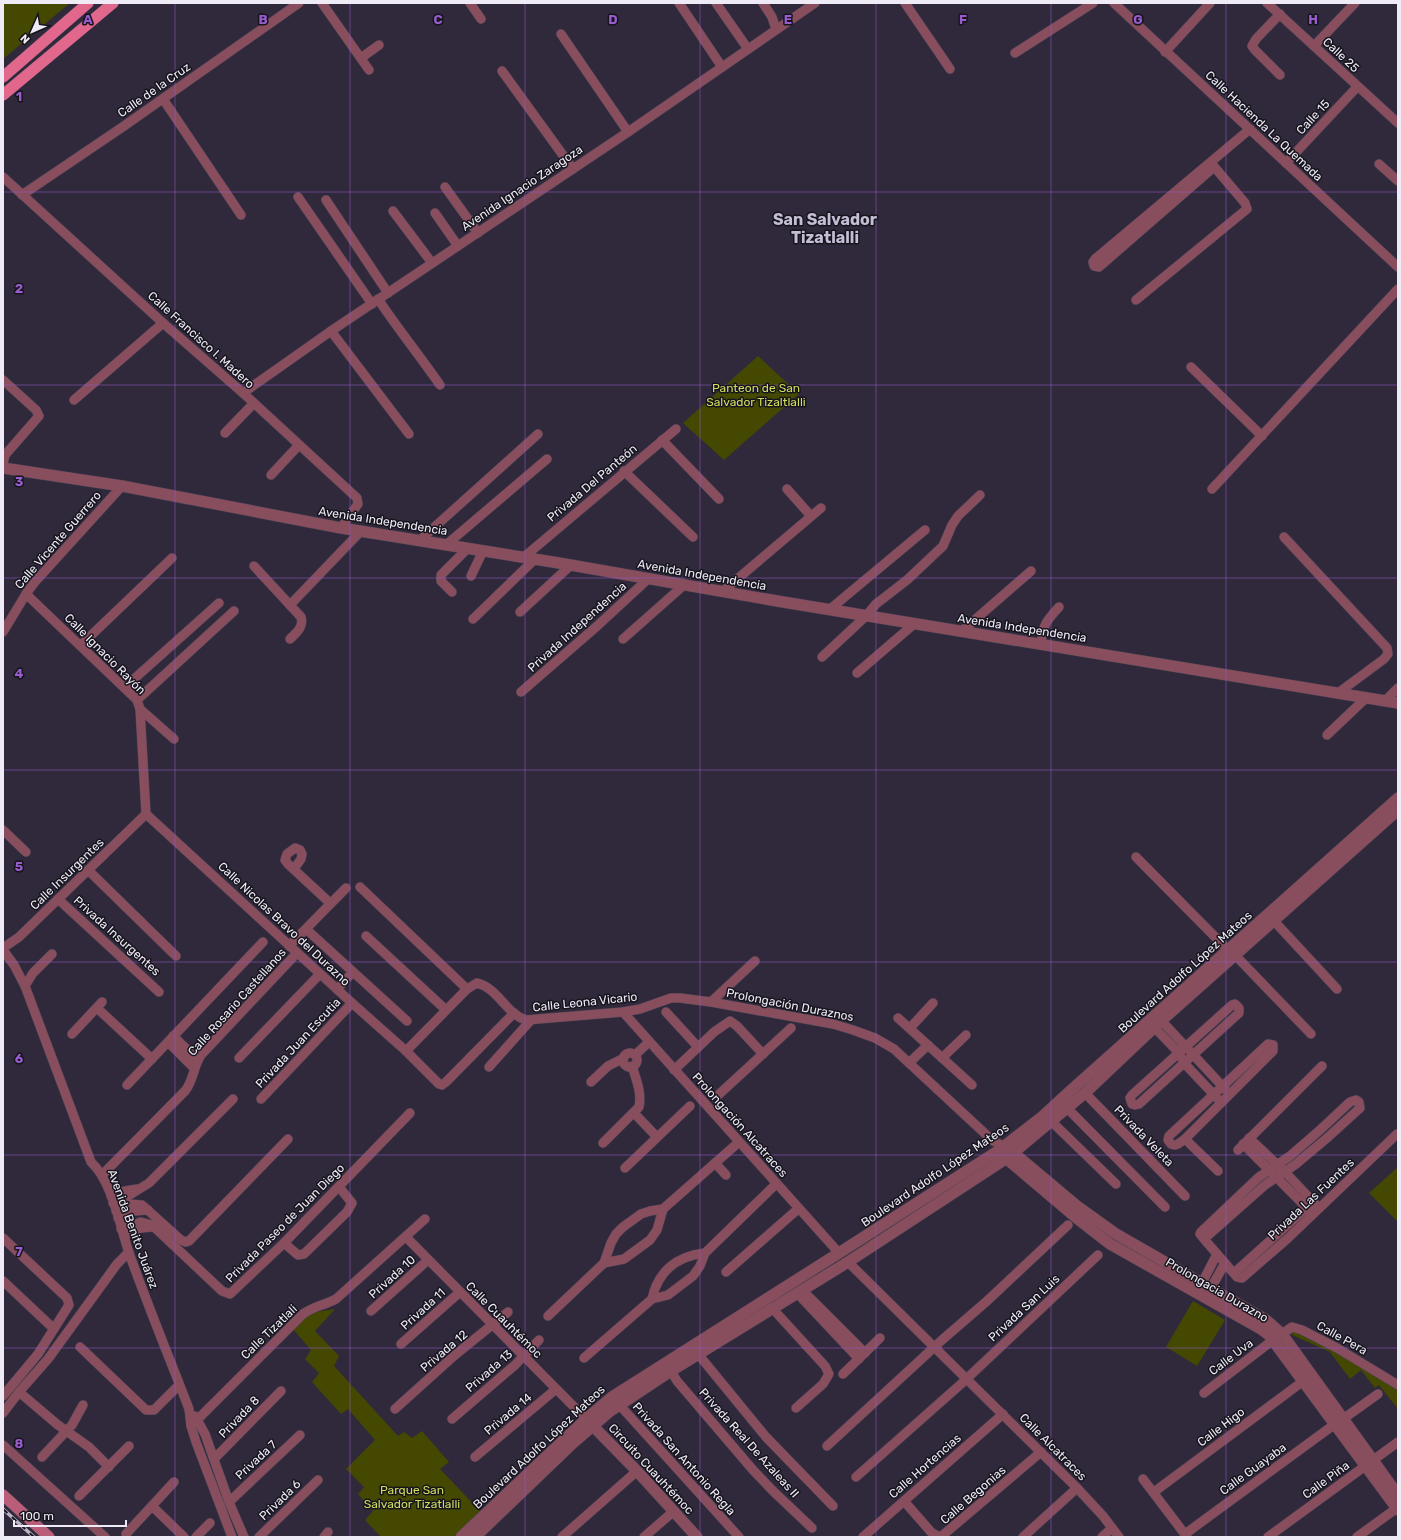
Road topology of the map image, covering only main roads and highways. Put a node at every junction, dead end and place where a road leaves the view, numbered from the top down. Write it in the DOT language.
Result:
graph roads {
  1 [pos="88,3"];
  2 [pos="113,3"];
  3 [pos="3,77"];
  4 [pos="3,95"];
  5 [pos="3,1495"];
  6 [pos="49,1537"];
  1 -- 3 [label="main road"];
  2 -- 4 [label="main road"];
  5 -- 6 [label="main road"];
}
